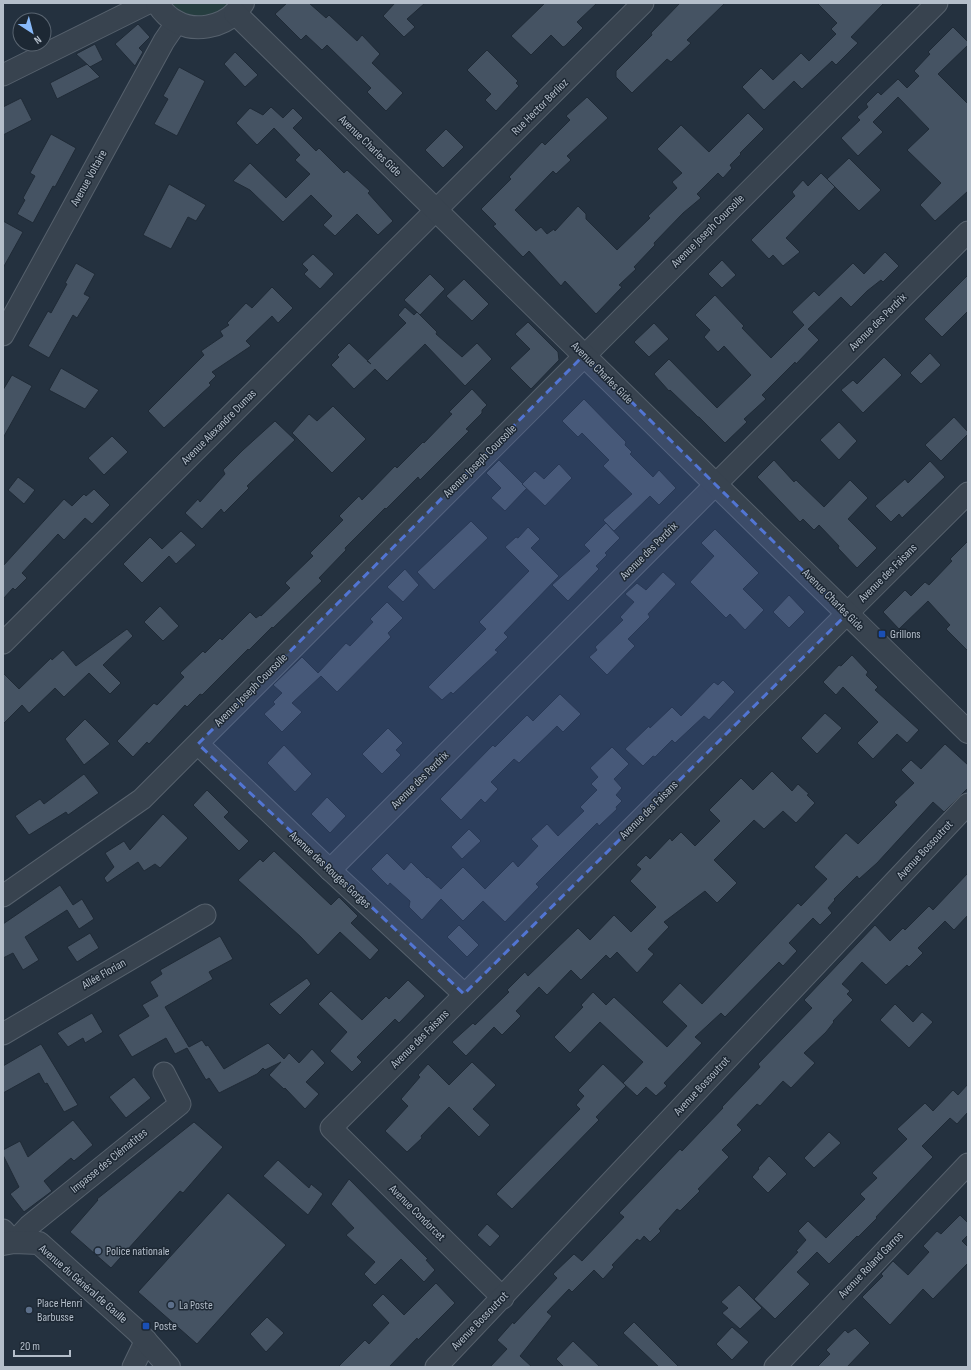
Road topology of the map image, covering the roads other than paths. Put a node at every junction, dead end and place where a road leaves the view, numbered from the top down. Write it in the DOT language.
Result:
graph roads {
  1 [pos="148,3"];
  2 [pos="157,3"];
  3 [pos="643,3"];
  4 [pos="937,3"];
  5 [pos="239,8"];
  6 [pos="177,22"];
  7 [pos="3,75"];
  8 [pos="436,211"];
  9 [pos="968,232"];
  10 [pos="3,335"];
  11 [pos="584,355"];
  12 [pos="716,485"];
  13 [pos="968,493"];
  14 [pos="847,614"];
  15 [pos="3,643"];
  16 [pos="968,732"];
  17 [pos="198,744"];
  18 [pos="968,804"];
  19 [pos="330,870"];
  20 [pos="3,896"];
  21 [pos="204,915"];
  22 [pos="464,994"];
  23 [pos="3,1034"];
  24 [pos="164,1073"];
  25 [pos="331,1128"];
  26 [pos="968,1164"];
  27 [pos="7,1239"];
  28 [pos="502,1298"];
  29 [pos="146,1340"];
  30 [pos="133,1367"];
  31 [pos="168,1367"];
  32 [pos="436,1367"];
  33 [pos="775,1367"];
  1 -- 7 [label="street"];
  2 -- 6 [label="street"];
  3 -- 8 [label="street, Rue Hector Berlioz"];
  4 -- 11 [label="street, Avenue Joseph Coursolle"];
  5 -- 6 [label="street"];
  5 -- 8 [label="street, Avenue Charles Gide"];
  6 -- 10 [label="street, Avenue Voltaire"];
  8 -- 11 [label="street, Avenue Charles Gide"];
  8 -- 15 [label="street, Avenue Alexandre Dumas"];
  9 -- 12 [label="street, Avenue des Perdrix"];
  11 -- 12 [label="street, Avenue Charles Gide"];
  11 -- 17 [label="street, Avenue Joseph Coursolle"];
  12 -- 14 [label="street, Avenue Charles Gide"];
  12 -- 19 [label="street, Avenue des Perdrix"];
  13 -- 14 [label="street, Avenue des Faisans"];
  14 -- 16 [label="street, Avenue Charles Gide"];
  14 -- 22 [label="street, Avenue des Faisans"];
  17 -- 19 [label="street, Avenue des Rouges Gorges"];
  17 -- 20 [label="street, Avenue Joseph Coursolle"];
  18 -- 28 [label="street, Avenue Bossoutrot"];
  19 -- 22 [label="street, Avenue des Rouges Gorges"];
  21 -- 23 [label="street, Allée Florian"];
  22 -- 25 [label="street, Avenue des Faisans"];
  24 -- 27 [label="street, Impasse des Clématites"];
  25 -- 28 [label="street, Avenue Condorcet"];
  26 -- 33 [label="street, Avenue Roland Garros"];
  27 -- 29 [label="street, Avenue du Général de Gaulle"];
  28 -- 32 [label="street, Avenue Bossoutrot"];
  29 -- 30 [label="street"];
  29 -- 31 [label="street, Avenue du Général de Gaulle"];
}
